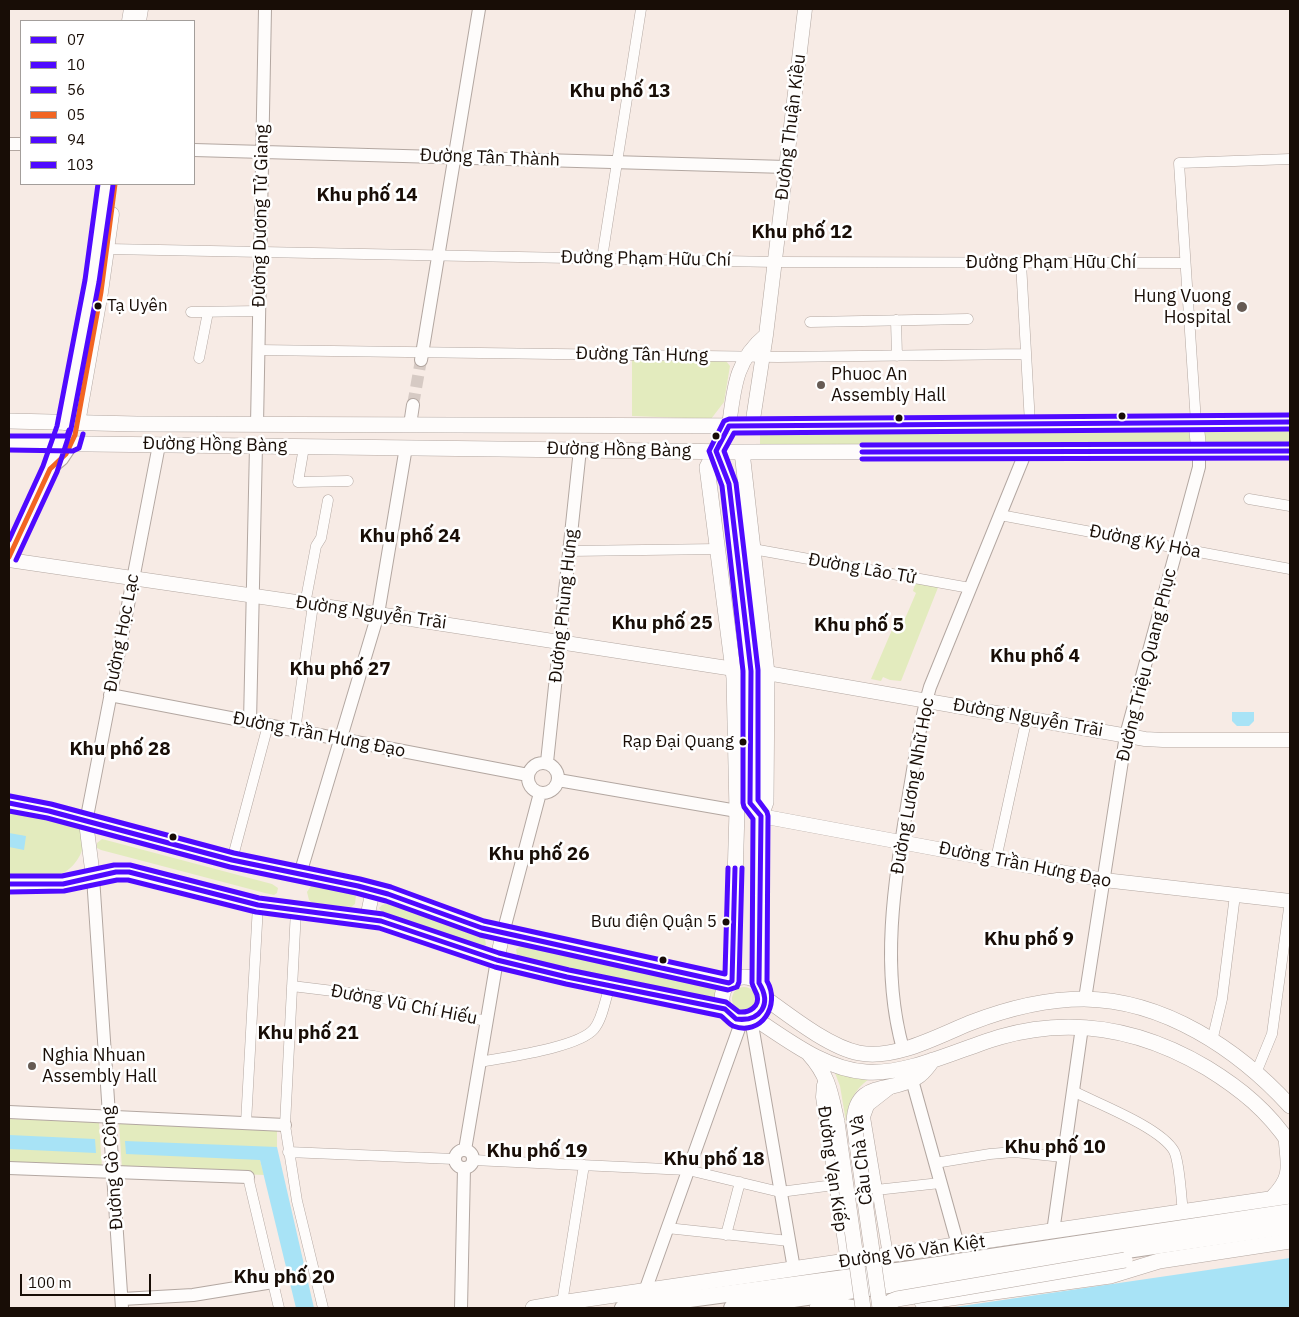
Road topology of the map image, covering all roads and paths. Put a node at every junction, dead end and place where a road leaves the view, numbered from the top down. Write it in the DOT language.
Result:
graph roads {
  1 [pos="265,9"];
  2 [pos="479,9"];
  3 [pos="641,9"];
  4 [pos="805,9"];
  5 [pos="195,150"];
  6 [pos="262,152"];
  7 [pos="454,157"];
  8 [pos="1290,159"];
  9 [pos="617,162"];
  10 [pos="786,167"];
  11 [pos="106,185"];
  12 [pos="115,185"];
  13 [pos="103,250"];
  14 [pos="260,252"];
  15 [pos="438,255"];
  16 [pos="602,258"];
  17 [pos="775,262"];
  18 [pos="1021,263"];
  19 [pos="1185,263"];
  20 [pos="191,312"];
  21 [pos="208,312"];
  22 [pos="259,312"];
  23 [pos="968,319"];
  24 [pos="896,320"];
  25 [pos="810,322"];
  26 [pos="766,335"];
  27 [pos="258,350"];
  28 [pos="1026,354"];
  29 [pos="421,356"];
  30 [pos="746,356"];
  31 [pos="897,356"];
  32 [pos="763,357"];
  33 [pos="199,358"];
  34 [pos="413,405"];
  35 [pos="9,421"];
  36 [pos="1290,422"];
  37 [pos="72,423"];
  38 [pos="1196,423"];
  39 [pos="163,424"];
  40 [pos="257,424"];
  41 [pos="1030,424"];
  42 [pos="410,425"];
  43 [pos="583,426"];
  44 [pos="730,426"];
  45 [pos="752,426"];
  46 [pos="9,443"];
  47 [pos="66,443"];
  48 [pos="159,445"];
  49 [pos="256,446"];
  50 [pos="304,447"];
  51 [pos="406,447"];
  52 [pos="580,449"];
  53 [pos="716,451"];
  54 [pos="1026,451"];
  55 [pos="1199,451"];
  56 [pos="1290,451"];
  57 [pos="742,452"];
  58 [pos="348,481"];
  59 [pos="729,484"];
  60 [pos="1249,499"];
  61 [pos="328,500"];
  62 [pos="1290,506"];
  63 [pos="1000,515"];
  64 [pos="1177,548"];
  65 [pos="718,549"];
  66 [pos="737,549"];
  67 [pos="753,549"];
  68 [pos="570,551"];
  69 [pos="9,559"];
  70 [pos="1290,569"];
  71 [pos="133,579"];
  72 [pos="970,588"];
  73 [pos="253,597"];
  74 [pos="309,604"];
  75 [pos="378,614"];
  76 [pos="560,642"];
  77 [pos="734,669"];
  78 [pos="751,671"];
  79 [pos="767,673"];
  80 [pos="110,695"];
  81 [pos="926,700"];
  82 [pos="1027,717"];
  83 [pos="250,722"];
  84 [pos="268,725"];
  85 [pos="295,730"];
  86 [pos="1126,735"];
  87 [pos="340,739"];
  88 [pos="1290,740"];
  89 [pos="546,762"];
  90 [pos="528,774"];
  91 [pos="558,780"];
  92 [pos="540,793"];
  93 [pos="9,803"];
  94 [pos="750,804"];
  95 [pos="737,811"];
  96 [pos="762,816"];
  97 [pos="86,822"];
  98 [pos="901,841"];
  99 [pos="232,860"];
  100 [pos="996,860"];
  101 [pos="300,874"];
  102 [pos="93,877"];
  103 [pos="1104,880"];
  104 [pos="9,884"];
  105 [pos="373,890"];
  106 [pos="1235,895"];
  107 [pos="1290,901"];
  108 [pos="258,905"];
  109 [pos="296,910"];
  110 [pos="367,918"];
  111 [pos="503,933"];
  112 [pos="497,960"];
  113 [pos="730,982"];
  114 [pos="758,983"];
  115 [pos="292,986"];
  116 [pos="610,986"];
  117 [pos="766,998"];
  118 [pos="1085,999"];
  119 [pos="725,1010"];
  120 [pos="793,1018"];
  121 [pos="749,1019"];
  122 [pos="486,1022"];
  123 [pos="1082,1027"];
  124 [pos="779,1034"];
  125 [pos="1212,1041"];
  126 [pos="903,1049"];
  127 [pos="808,1053"];
  128 [pos="934,1059"];
  129 [pos="480,1062"];
  130 [pos="1198,1062"];
  131 [pos="1256,1073"];
  132 [pos="826,1077"];
  133 [pos="912,1080"];
  134 [pos="895,1085"];
  135 [pos="1073,1091"];
  136 [pos="1290,1106"];
  137 [pos="9,1112"];
  138 [pos="109,1117"];
  139 [pos="246,1123"];
  140 [pos="285,1125"];
  141 [pos="1288,1140"];
  142 [pos="288,1152"];
  143 [pos="1063,1157"];
  144 [pos="454,1159"];
  145 [pos="467,1159"];
  146 [pos="935,1164"];
  147 [pos="584,1165"];
  148 [pos="9,1168"];
  149 [pos="688,1170"];
  150 [pos="113,1172"];
  151 [pos="248,1177"];
  152 [pos="740,1182"];
  153 [pos="940,1183"];
  154 [pos="834,1185"];
  155 [pos="876,1190"];
  156 [pos="780,1192"];
  157 [pos="1272,1198"];
  158 [pos="1290,1211"];
  159 [pos="1182,1212"];
  160 [pos="667,1228"];
  161 [pos="1053,1232"];
  162 [pos="726,1235"];
  163 [pos="789,1241"];
  164 [pos="1290,1241"];
  165 [pos="958,1244"];
  166 [pos="888,1256"];
  167 [pos="1159,1261"];
  168 [pos="846,1262"];
  169 [pos="794,1269"];
  170 [pos="273,1282"];
  171 [pos="644,1291"];
  172 [pos="562,1303"];
  173 [pos="122,1304"];
  174 [pos="279,1308"];
  175 [pos="323,1308"];
  176 [pos="461,1308"];
  177 [pos="533,1308"];
  178 [pos="623,1308"];
  179 [pos="732,1308"];
  180 [pos="817,1308"];
  181 [pos="855,1308"];
  182 [pos="863,1308"];
  183 [pos="875,1308"];
  184 [pos="882,1308"];
  1 -- 6 [label="street, Đường Dương Tử Giang"];
  2 -- 7 [label="street"];
  3 -- 9 [label="street"];
  4 -- 10 [label="main road, Đường Thuận Kiều"];
  5 -- 6 [label="street, Đường Tân Thành"];
  6 -- 7 [label="street, Đường Tân Thành"];
  6 -- 14 [label="street, Đường Dương Tử Giang"];
  7 -- 9 [label="street, Đường Tân Thành"];
  7 -- 15 [label="street"];
  8 -- 19 [label="street"];
  9 -- 10 [label="street, Đường Tân Thành"];
  9 -- 16 [label="street"];
  10 -- 17 [label="main road, Đường Thuận Kiều"];
  11 -- 13 [label="main road"];
  12 -- 13 [label="main road"];
  13 -- 14 [label="street, Đường Phạm Hữu Chí"];
  13 -- 37 [label="main road"];
  14 -- 15 [label="street, Đường Phạm Hữu Chí"];
  14 -- 22 [label="street, Đường Dương Tử Giang"];
  15 -- 16 [label="street, Đường Phạm Hữu Chí"];
  15 -- 29 [label="street"];
  16 -- 17 [label="street, Đường Phạm Hữu Chí"];
  17 -- 18 [label="street, Đường Phạm Hữu Chí"];
  17 -- 26 [label="main road, Đường Thuận Kiều"];
  18 -- 19 [label="street, Đường Phạm Hữu Chí"];
  18 -- 28 [label="street"];
  19 -- 38 [label="street"];
  20 -- 21 [label="street"];
  21 -- 22 [label="street"];
  21 -- 33 [label="street"];
  22 -- 27 [label="street, Đường Dương Tử Giang"];
  23 -- 24 [label="street"];
  24 -- 25 [label="street"];
  24 -- 31 [label="street"];
  26 -- 30 [label="main road"];
  26 -- 32 [label="main road, Đường Thuận Kiều"];
  27 -- 29 [label="street, Đường Tân Hưng"];
  27 -- 40 [label="street, Đường Dương Tử Giang"];
  28 -- 31 [label="street, Đường Tân Hưng"];
  28 -- 41 [label="street"];
  29 -- 30 [label="street, Đường Tân Hưng"];
  30 -- 32 [label="street, Đường Tân Hưng"];
  30 -- 44 [label="main road"];
  31 -- 32 [label="street, Đường Tân Hưng"];
  32 -- 45 [label="main road, Đường Thuận Kiều"];
  34 -- 42 [label="street"];
  35 -- 37 [label="main road, Đường Hồng Bàng"];
  36 -- 38 [label="main road, Đường Hồng Bàng"];
  37 -- 39 [label="main road, Đường Hồng Bàng"];
  37 -- 47 [label="main road"];
  38 -- 41 [label="main road, Đường Hồng Bàng"];
  38 -- 55 [label="main road"];
  39 -- 40 [label="main road, Đường Hồng Bàng"];
  39 -- 48 [label="main road"];
  40 -- 42 [label="main road, Đường Hồng Bàng"];
  40 -- 49 [label="main road"];
  41 -- 45 [label="main road, Đường Hồng Bàng"];
  41 -- 54 [label="main road"];
  42 -- 43 [label="main road, Đường Hồng Bàng"];
  42 -- 51 [label="main road"];
  43 -- 44 [label="main road, Đường Hồng Bàng"];
  43 -- 52 [label="main road"];
  44 -- 45 [label="main road, Đường Hồng Bàng"];
  44 -- 53 [label="main road"];
  45 -- 57 [label="main road"];
  46 -- 47 [label="main road, Đường Hồng Bàng"];
  47 -- 48 [label="main road, Đường Hồng Bàng"];
  47 -- 69 [label="street"];
  48 -- 49 [label="main road, Đường Hồng Bàng"];
  48 -- 71 [label="street, Đường Học Lạc"];
  49 -- 50 [label="main road, Đường Hồng Bàng"];
  49 -- 73 [label="street"];
  50 -- 51 [label="main road, Đường Hồng Bàng"];
  50 -- 58 [label="street"];
  51 -- 52 [label="main road, Đường Hồng Bàng"];
  51 -- 75 [label="street"];
  52 -- 53 [label="main road, Đường Hồng Bàng"];
  52 -- 68 [label="street, Đường Phùng Hưng"];
  53 -- 57 [label="main road, Đường Hồng Bàng"];
  53 -- 59 [label="main road"];
  53 -- 65 [label="main road"];
  54 -- 55 [label="main road, Đường Hồng Bàng"];
  54 -- 57 [label="main road, Đường Hồng Bàng"];
  54 -- 63 [label="street, Đường Lương Nhữ Học"];
  55 -- 56 [label="main road, Đường Hồng Bàng"];
  55 -- 64 [label="street, Đường Triệu Quang Phục"];
  57 -- 59 [label="main road"];
  57 -- 67 [label="main road"];
  59 -- 66 [label="main road"];
  60 -- 62 [label="street"];
  61 -- 74 [label="street"];
  63 -- 64 [label="street, Đường Ký Hòa"];
  63 -- 72 [label="street, Đường Lương Nhữ Học"];
  64 -- 70 [label="street, Đường Ký Hòa"];
  64 -- 86 [label="street, Đường Triệu Quang Phục"];
  65 -- 66 [label="main road"];
  65 -- 68 [label="street"];
  65 -- 77 [label="main road"];
  66 -- 67 [label="main road"];
  66 -- 78 [label="main road"];
  67 -- 72 [label="street, Đường Lão Tử"];
  67 -- 79 [label="main road"];
  68 -- 76 [label="street, Đường Phùng Hưng"];
  69 -- 71 [label="main road, Đường Nguyễn Trãi"];
  71 -- 73 [label="main road, Đường Nguyễn Trãi"];
  71 -- 80 [label="street, Đường Học Lạc"];
  72 -- 81 [label="street, Đường Lương Nhữ Học"];
  73 -- 74 [label="main road, Đường Nguyễn Trãi"];
  73 -- 83 [label="street"];
  74 -- 75 [label="main road, Đường Nguyễn Trãi"];
  74 -- 85 [label="street"];
  75 -- 76 [label="main road, Đường Nguyễn Trãi"];
  75 -- 87 [label="street"];
  76 -- 77 [label="main road, Đường Nguyễn Trãi"];
  76 -- 89 [label="street, Đường Phùng Hưng"];
  77 -- 78 [label="main road"];
  77 -- 95 [label="main road"];
  78 -- 79 [label="main road"];
  78 -- 94 [label="main road"];
  79 -- 81 [label="main road, Đường Nguyễn Trãi"];
  79 -- 96 [label="main road"];
  80 -- 83 [label="street, Đường Trần Hưng Đạo"];
  80 -- 97 [label="street, Đường Học Lạc"];
  81 -- 82 [label="main road, Đường Nguyễn Trãi"];
  81 -- 98 [label="street, Đường Lương Nhữ Học"];
  82 -- 86 [label="main road, Đường Nguyễn Trãi"];
  82 -- 100 [label="street"];
  83 -- 84 [label="street, Đường Trần Hưng Đạo"];
  84 -- 85 [label="street, Đường Trần Hưng Đạo"];
  84 -- 99 [label="street"];
  85 -- 87 [label="street, Đường Trần Hưng Đạo"];
  86 -- 88 [label="main road, Đường Nguyễn Trãi"];
  86 -- 103 [label="street, Đường Triệu Quang Phục"];
  87 -- 90 [label="street, Đường Trần Hưng Đạo"];
  87 -- 101 [label="street"];
  89 -- 90 [label="street"];
  89 -- 91 [label="street"];
  90 -- 92 [label="street"];
  91 -- 92 [label="street"];
  91 -- 95 [label="street"];
  92 -- 111 [label="street"];
  93 -- 97 [label="main road"];
  94 -- 95 [label="main road"];
  94 -- 96 [label="main road"];
  95 -- 96 [label="main road"];
  95 -- 113 [label="main road"];
  96 -- 98 [label="main road, Đường Trần Hưng Đạo"];
  96 -- 114 [label="main road"];
  97 -- 99 [label="main road"];
  97 -- 102 [label="main road"];
  98 -- 100 [label="main road, Đường Trần Hưng Đạo"];
  98 -- 126 [label="street, Đường Lương Nhữ Học"];
  99 -- 101 [label="main road"];
  100 -- 103 [label="main road, Đường Trần Hưng Đạo"];
  101 -- 105 [label="main road"];
  102 -- 104 [label="main road"];
  102 -- 108 [label="main road"];
  102 -- 138 [label="street, Đường Gò Công"];
  103 -- 106 [label="main road, Đường Trần Hưng Đạo"];
  103 -- 118 [label="street, Đường Triệu Quang Phục"];
  105 -- 110 [label="main road"];
  105 -- 111 [label="main road"];
  106 -- 107 [label="main road, Đường Trần Hưng Đạo"];
  106 -- 125 [label="street"];
  107 -- 131 [label="street"];
  108 -- 109 [label="main road"];
  108 -- 139 [label="street"];
  109 -- 110 [label="main road"];
  109 -- 115 [label="street"];
  110 -- 112 [label="main road"];
  111 -- 112 [label="main road"];
  111 -- 113 [label="main road"];
  112 -- 116 [label="main road"];
  112 -- 122 [label="street"];
  113 -- 114 [label="main road"];
  113 -- 119 [label="main road"];
  114 -- 117 [label="main road"];
  115 -- 122 [label="street, Đường Vũ Chí Hiếu"];
  115 -- 140 [label="street"];
  116 -- 119 [label="main road"];
  116 -- 129 [label="street"];
  117 -- 120 [label="main road"];
  117 -- 121 [label="main road"];
  118 -- 123 [label="main road"];
  118 -- 125 [label="main road"];
  118 -- 126 [label="main road"];
  119 -- 121 [label="main road"];
  120 -- 124 [label="main road"];
  120 -- 126 [label="main road"];
  121 -- 124 [label="main road"];
  121 -- 149 [label="street"];
  121 -- 156 [label="street"];
  122 -- 129 [label="street"];
  123 -- 128 [label="main road"];
  123 -- 130 [label="main road"];
  123 -- 135 [label="street"];
  124 -- 127 [label="main road"];
  125 -- 130 [label="main road"];
  125 -- 131 [label="main road"];
  127 -- 128 [label="main road"];
  127 -- 132 [label="main road, Cầu Chà Và"];
  128 -- 133 [label="main road, Cầu Chà Và"];
  129 -- 145 [label="street"];
  130 -- 141 [label="main road"];
  131 -- 136 [label="main road"];
  132 -- 154 [label="street, Đường Vạn Kiếp"];
  132 -- 182 [label="main road, Cầu Chà Và, bridge"];
  133 -- 134 [label="main road, Cầu Chà Và"];
  133 -- 146 [label="street"];
  134 -- 155 [label="street"];
  134 -- 184 [label="main road, Cầu Chà Và, bridge"];
  135 -- 143 [label="street"];
  135 -- 159 [label="street"];
  137 -- 138 [label="street"];
  138 -- 139 [label="street"];
  138 -- 150 [label="street, Đường Gò Công"];
  139 -- 140 [label="street"];
  140 -- 142 [label="street"];
  141 -- 157 [label="main road"];
  142 -- 144 [label="street"];
  142 -- 175 [label="street"];
  143 -- 146 [label="street"];
  143 -- 161 [label="street"];
  144 -- 145 [label="street"];
  145 -- 147 [label="street"];
  145 -- 176 [label="street"];
  146 -- 153 [label="street"];
  147 -- 149 [label="street"];
  147 -- 172 [label="street"];
  148 -- 150 [label="street"];
  149 -- 152 [label="street"];
  149 -- 160 [label="street"];
  150 -- 151 [label="street"];
  150 -- 173 [label="street, Đường Gò Công"];
  151 -- 170 [label="street"];
  152 -- 156 [label="street"];
  152 -- 162 [label="street"];
  153 -- 155 [label="street"];
  153 -- 165 [label="street"];
  154 -- 156 [label="street"];
  154 -- 168 [label="street, Đường Vạn Kiếp"];
  155 -- 166 [label="street"];
  156 -- 163 [label="street"];
  157 -- 158 [label="main road, Đường Võ Văn Kiệt"];
  157 -- 159 [label="main road, Đường Võ Văn Kiệt"];
  158 -- 178 [label="highway, Đường Võ Văn Kiệt"];
  158 -- 179 [label="highway, Đường Võ Văn Kiệt"];
  159 -- 161 [label="main road, Đường Võ Văn Kiệt"];
  160 -- 162 [label="street"];
  160 -- 171 [label="street"];
  161 -- 165 [label="main road, Đường Võ Văn Kiệt"];
  162 -- 163 [label="street"];
  163 -- 169 [label="street"];
  164 -- 167 [label="main road"];
  165 -- 166 [label="main road, Đường Võ Văn Kiệt"];
  166 -- 168 [label="main road, Đường Võ Văn Kiệt"];
  167 -- 183 [label="main road"];
  167 -- 184 [label="main road, bridge"];
  168 -- 169 [label="main road, Đường Võ Văn Kiệt"];
  169 -- 171 [label="main road, Đường Võ Văn Kiệt"];
  170 -- 173 [label="street"];
  170 -- 174 [label="street"];
  171 -- 172 [label="main road, Đường Võ Văn Kiệt"];
  172 -- 177 [label="main road, Đường Võ Văn Kiệt"];
  180 -- 181 [label="main road"];
}
